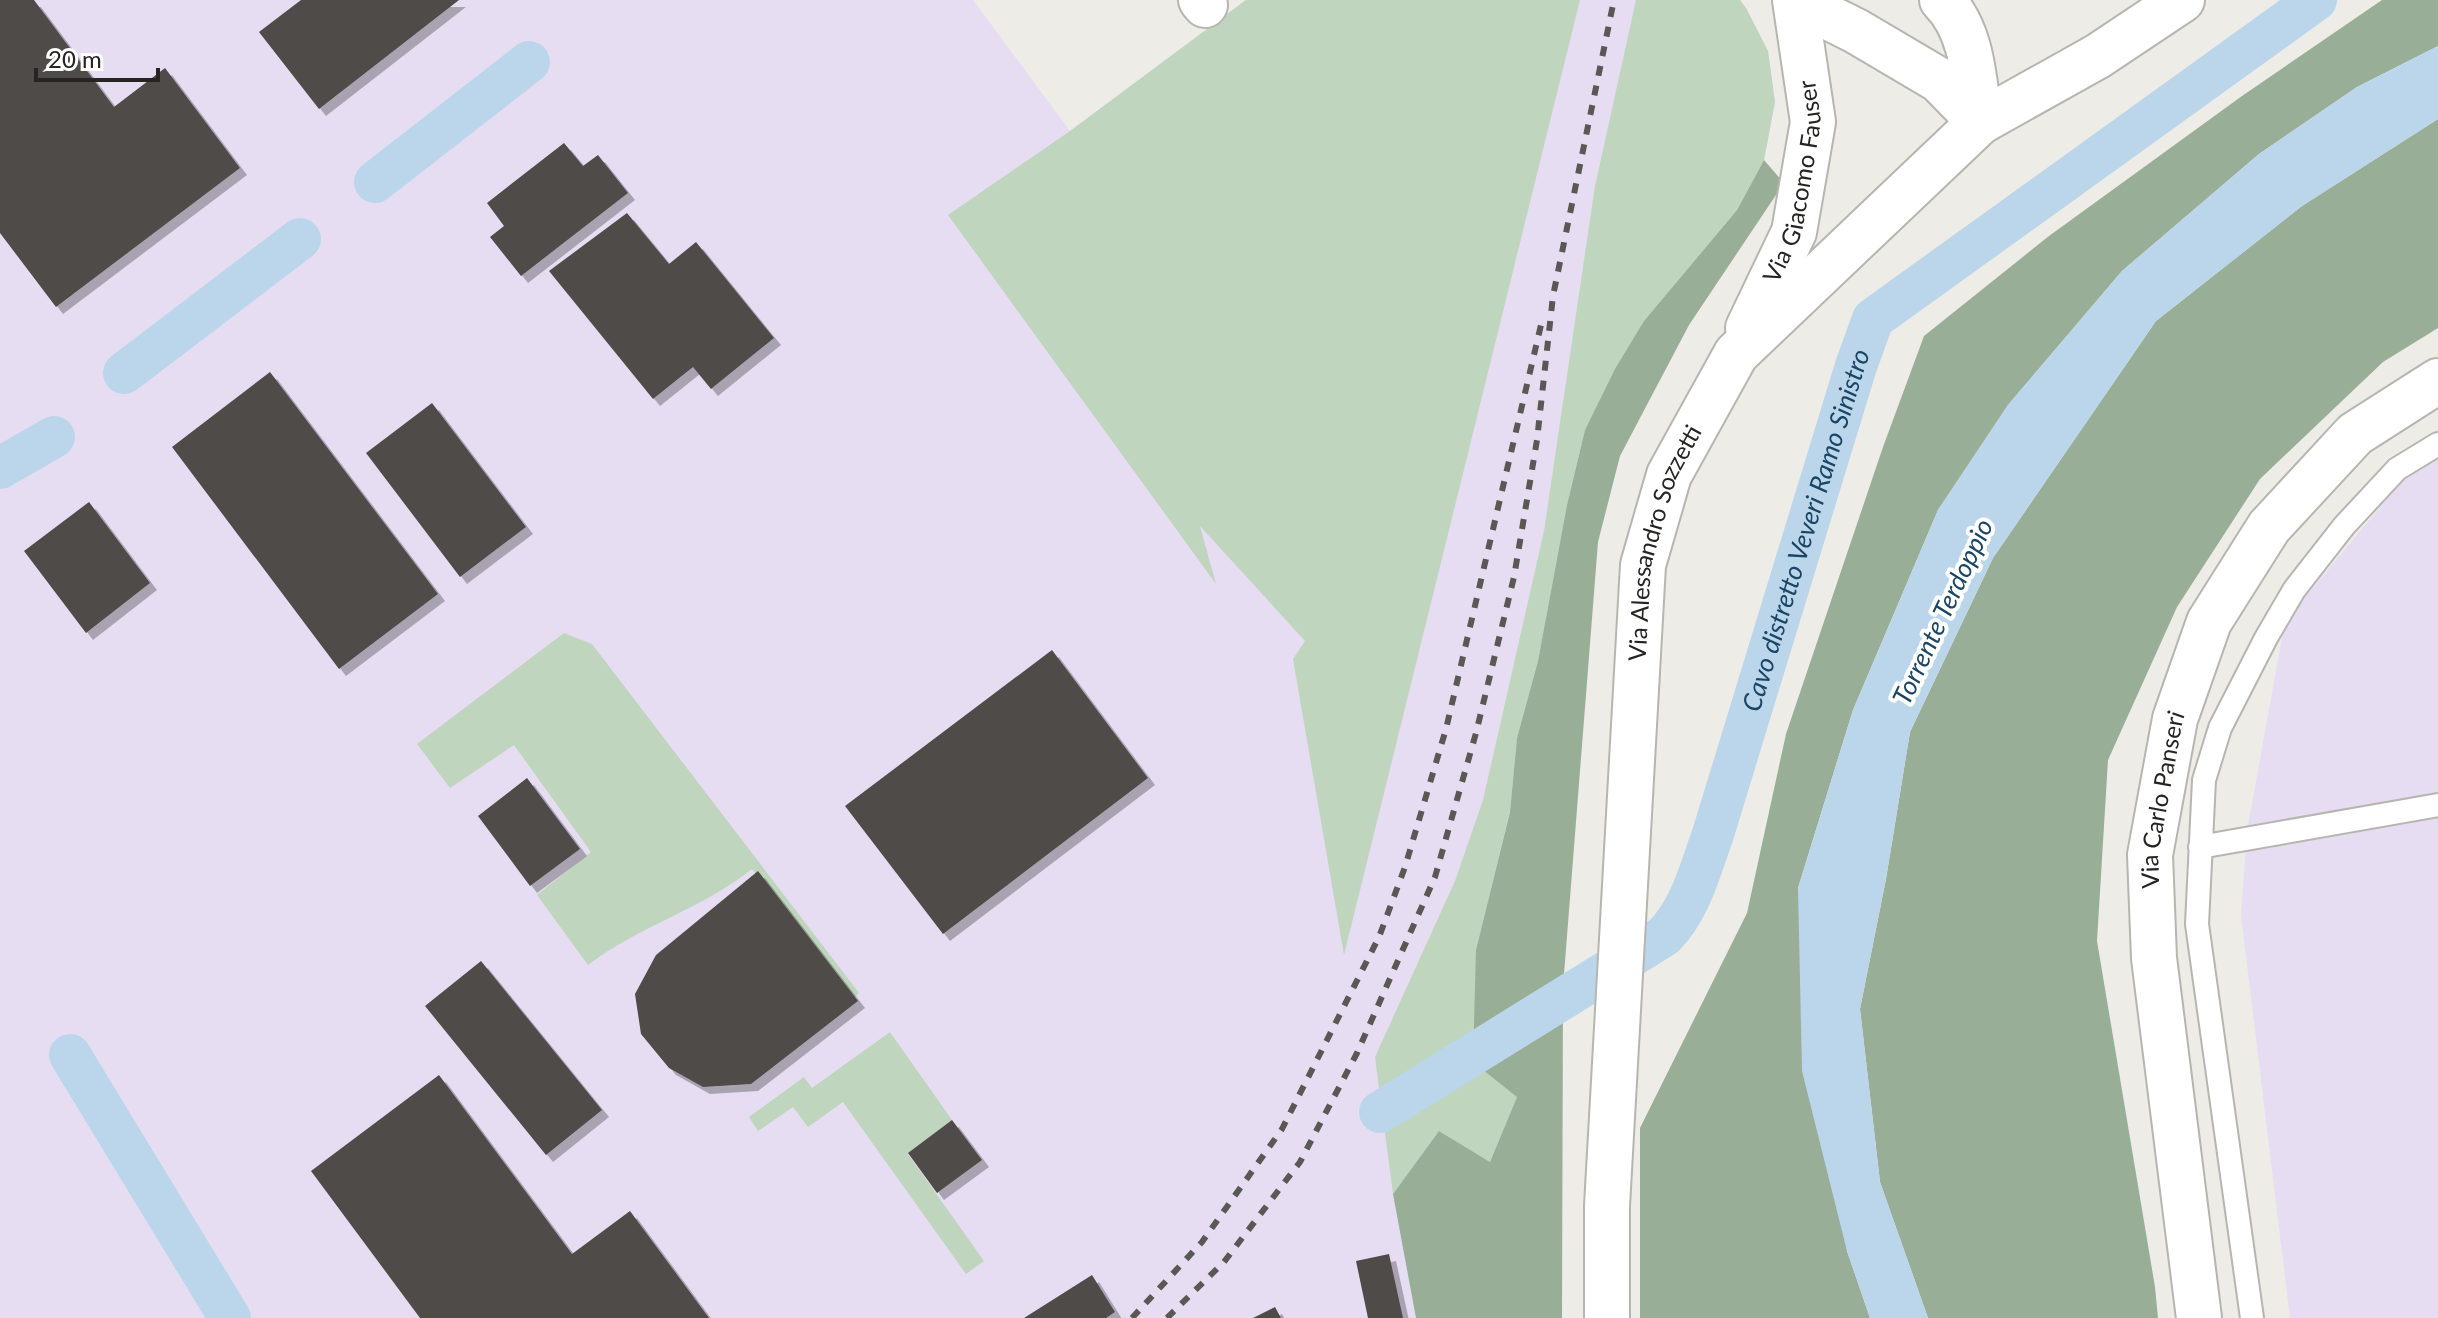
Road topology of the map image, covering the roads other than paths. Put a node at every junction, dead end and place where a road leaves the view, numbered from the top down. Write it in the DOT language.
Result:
graph roads {
  1 [pos="1942,0"];
  2 [pos="2182,0"];
  3 [pos="1796,1"];
  4 [pos="1980,122"];
  5 [pos="1736,354"];
  6 [pos="2438,381"];
  7 [pos="2438,444"];
  8 [pos="2438,805"];
  9 [pos="2200,847"];
  10 [pos="1607,1318"];
  11 [pos="2199,1318"];
  12 [pos="2252,1318"];
  1 -- 4 [label="street"];
  2 -- 4 [label="street, Via Alessandro Sozzetti"];
  3 -- 4 [label="street, Via Giacomo Fauser"];
  3 -- 5 [label="street, Via Giacomo Fauser"];
  4 -- 5 [label="street, Via Alessandro Sozzetti"];
  5 -- 10 [label="street, Via Alessandro Sozzetti"];
  6 -- 11 [label="street, Via Carlo Panseri"];
  7 -- 9 [label="lane, Via Carlo Panseri"];
  8 -- 9 [label="lane"];
  9 -- 12 [label="lane, Via Carlo Panseri"];
}
